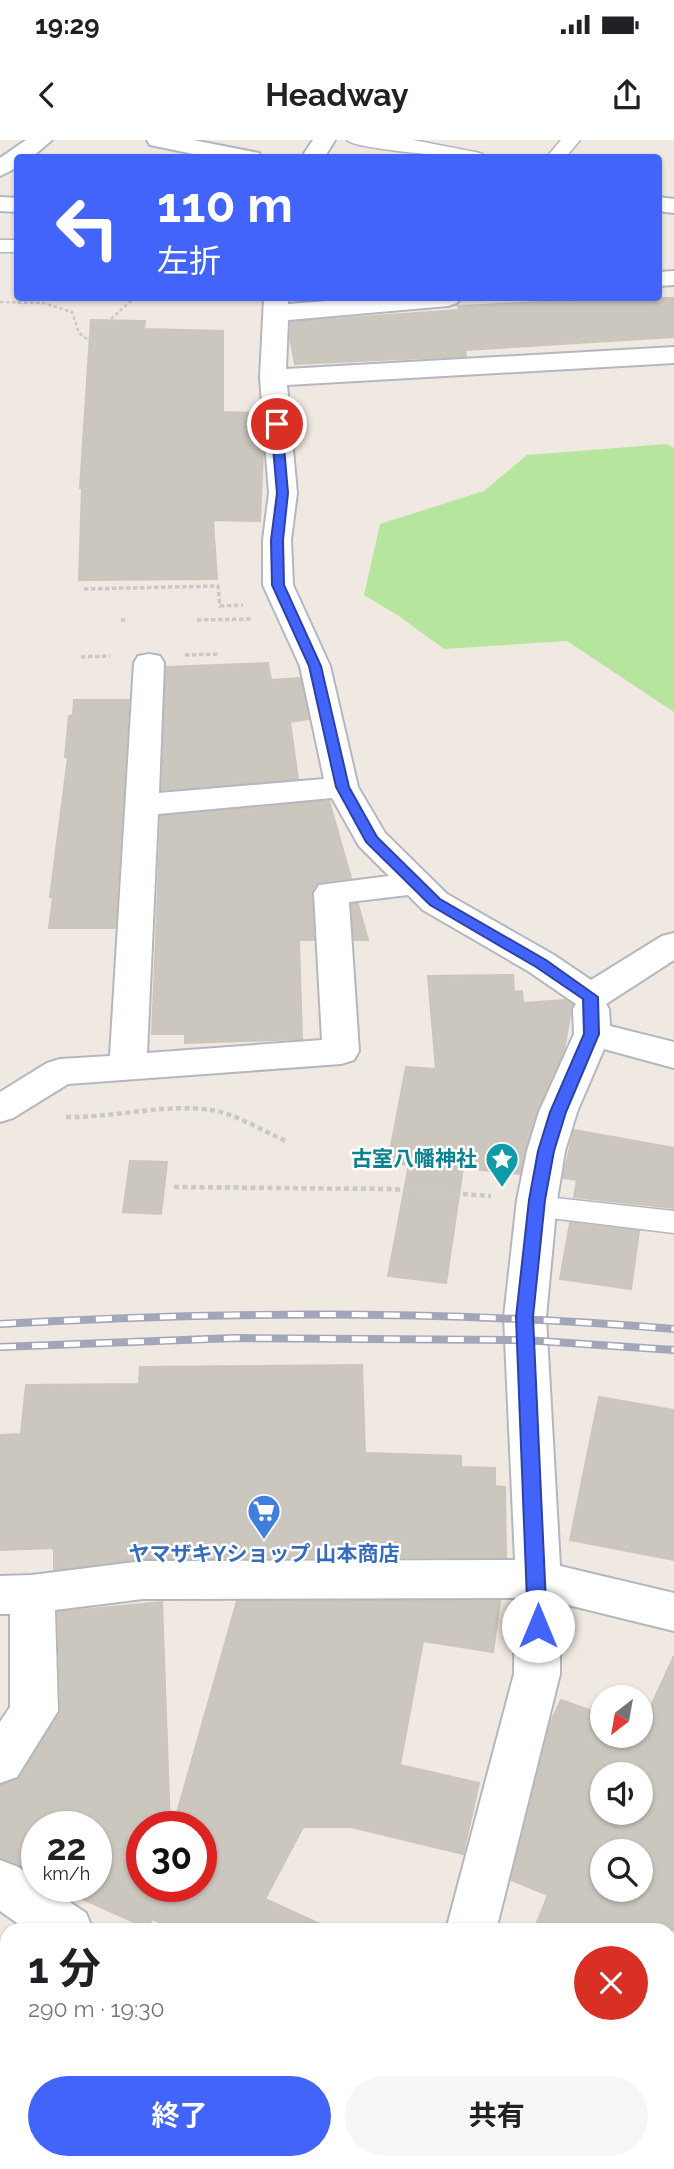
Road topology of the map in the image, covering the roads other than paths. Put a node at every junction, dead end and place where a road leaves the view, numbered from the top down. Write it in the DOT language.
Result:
graph roads {
  1 [pos="41,140"];
  2 [pos="158,140"];
  3 [pos="356,140"];
  4 [pos="571,140"];
  5 [pos="21,154"];
  6 [pos="230,154"];
  7 [pos="440,154"];
  8 [pos="559,154"];
  9 [pos="374,301"];
  10 [pos="276,305"];
  11 [pos="674,355"];
  12 [pos="273,378"];
  13 [pos="149,663"];
  14 [pos="342,787"];
  15 [pos="141,805"];
  16 [pos="414,884"];
  17 [pos="674,944"];
  18 [pos="591,1015"];
  19 [pos="674,1055"];
  20 [pos="128,1066"];
  21 [pos="0,1109"];
  22 [pos="520,1202"];
  23 [pos="674,1222"];
  24 [pos="538,1579"];
  25 [pos="16,1594"];
  26 [pos="674,1612"];
  27 [pos="0,1762"];
  28 [pos="0,1883"];
  29 [pos="58,1923"];
  30 [pos="473,1923"];
  1 -- 5 [label="street"];
  2 -- 6 [label="street"];
  3 -- 7 [label="lane"];
  4 -- 8 [label="lane"];
  9 -- 10 [label="street"];
  10 -- 12 [label="street"];
  11 -- 12 [label="street"];
  12 -- 14 [label="street"];
  13 -- 15 [label="street"];
  14 -- 15 [label="street"];
  14 -- 16 [label="street"];
  15 -- 20 [label="street"];
  16 -- 18 [label="street"];
  16 -- 20 [label="street"];
  17 -- 18 [label="street"];
  18 -- 19 [label="street"];
  18 -- 22 [label="street"];
  20 -- 21 [label="street"];
  22 -- 23 [label="lane"];
  22 -- 24 [label="street"];
  24 -- 25 [label="street"];
  24 -- 26 [label="street"];
  24 -- 30 [label="street"];
  25 -- 27 [label="street"];
  28 -- 29 [label="street"];
}
